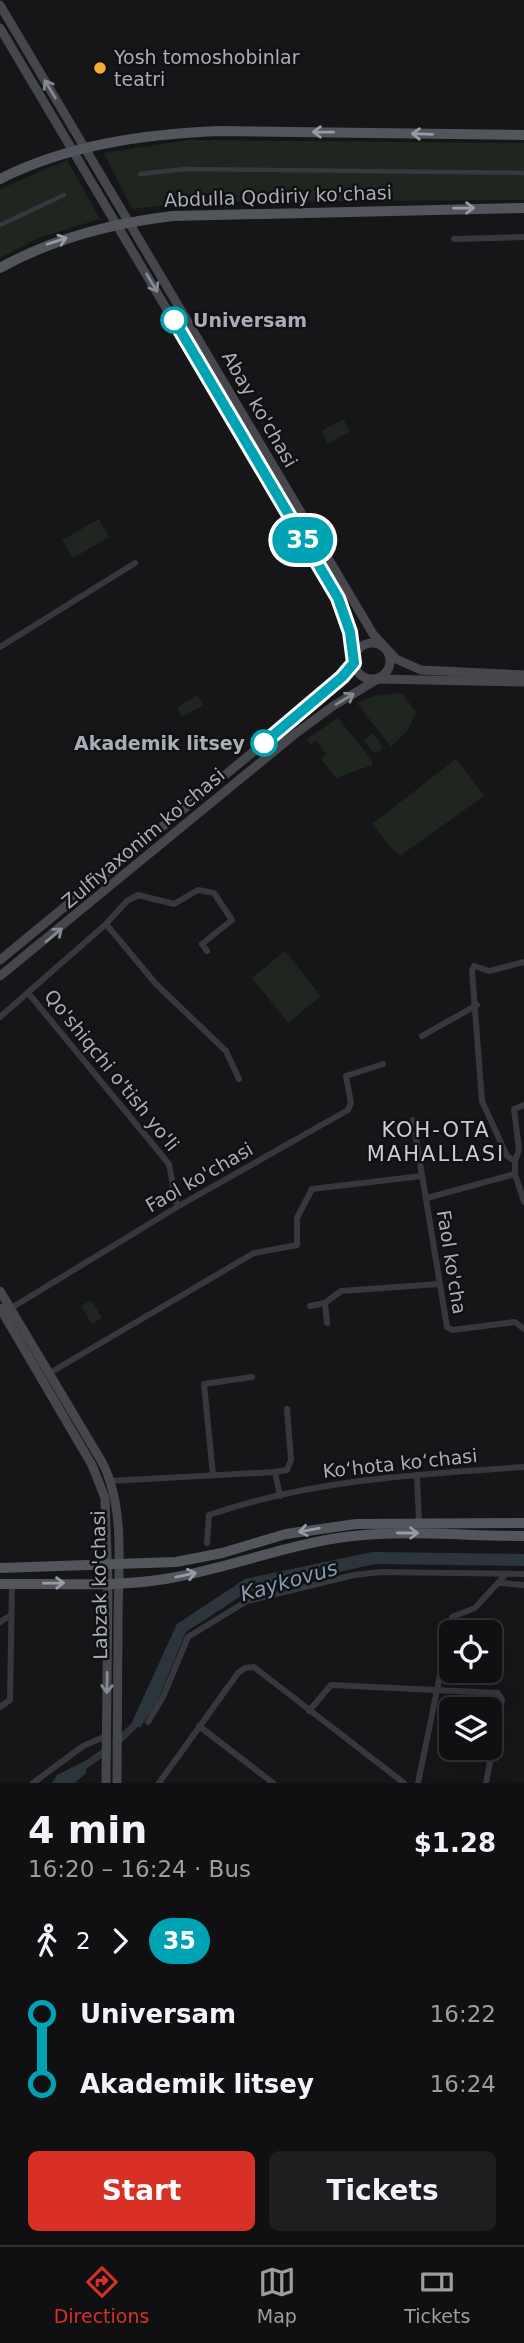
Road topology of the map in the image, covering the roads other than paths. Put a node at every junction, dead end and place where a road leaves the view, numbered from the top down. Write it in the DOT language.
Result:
graph roads {
  1 [pos="0,5"];
  2 [pos="0,28"];
  3 [pos="524,135"];
  4 [pos="85,148"];
  5 [pos="73,151"];
  6 [pos="524,173"];
  7 [pos="140,174"];
  8 [pos="0,179"];
  9 [pos="64,195"];
  10 [pos="524,208"];
  11 [pos="130,222"];
  12 [pos="118,224"];
  13 [pos="0,225"];
  14 [pos="524,237"];
  15 [pos="454,239"];
  16 [pos="0,268"];
  17 [pos="286,488"];
  18 [pos="277,495"];
  19 [pos="135,563"];
  20 [pos="0,647"];
  21 [pos="385,648"];
  22 [pos="354,663"];
  23 [pos="524,675"];
  24 [pos="378,679"];
  25 [pos="524,682"];
  26 [pos="106,924"];
  27 [pos="206,951"];
  28 [pos="0,960"];
  29 [pos="524,962"];
  30 [pos="0,976"];
  31 [pos="29,994"];
  32 [pos="477,1005"];
  33 [pos="0,1017"];
  34 [pos="422,1036"];
  35 [pos="383,1064"];
  36 [pos="239,1079"];
  37 [pos="524,1105"];
  38 [pos="414,1120"];
  39 [pos="515,1161"];
  40 [pos="515,1174"];
  41 [pos="422,1176"];
  42 [pos="426,1198"];
  43 [pos="524,1202"];
  44 [pos="177,1207"];
  45 [pos="439,1284"];
  46 [pos="0,1291"];
  47 [pos="325,1303"];
  48 [pos="310,1306"];
  49 [pos="4,1310"];
  50 [pos="327,1323"];
  51 [pos="524,1329"];
  52 [pos="48,1374"];
  53 [pos="252,1377"];
  54 [pos="287,1409"];
  55 [pos="524,1467"];
  56 [pos="275,1472"];
  57 [pos="213,1475"];
  58 [pos="417,1477"];
  59 [pos="106,1482"];
  60 [pos="280,1496"];
  61 [pos="419,1522"];
  62 [pos="524,1523"];
  63 [pos="524,1536"];
  64 [pos="208,1543"];
  65 [pos="235,1549"];
  66 [pos="239,1561"];
  67 [pos="113,1565"];
  68 [pos="0,1568"];
  69 [pos="506,1574"];
  70 [pos="524,1574"];
  71 [pos="113,1582"];
  72 [pos="500,1583"];
  73 [pos="0,1584"];
  74 [pos="12,1584"];
  75 [pos="524,1585"];
  76 [pos="11,1615"];
  77 [pos="0,1622"];
  78 [pos="434,1691"];
  79 [pos="0,1707"];
  80 [pos="309,1711"];
  81 [pos="148,1722"];
  82 [pos="199,1726"];
  83 [pos="106,1739"];
  84 [pos="33,1783"];
  85 [pos="106,1783"];
  86 [pos="117,1783"];
  87 [pos="159,1783"];
  88 [pos="272,1783"];
  89 [pos="404,1783"];
  90 [pos="418,1783"];
  91 [pos="486,1783"];
  4 -- 1 [label="main road, Abay ko'chasi, one-way"];
  2 -- 5 [label="main road, Abay ko'chasi"];
  3 -- 4 [label="main road, one-way"];
  4 -- 5 [label="main road"];
  4 -- 11 [label="main road, Abay ko'chasi"];
  5 -- 8 [label="main road"];
  5 -- 12 [label="main road, Abay ko'chasi"];
  6 -- 7 [label="street"];
  9 -- 13 [label="street"];
  11 -- 10 [label="main road, Abdulla Qodiriy ko'chasi, one-way"];
  11 -- 12 [label="main road, Abdulla Qodiriy ko'chasi"];
  11 -- 17 [label="main road, Abay ko'chasi"];
  16 -- 12 [label="main road, Abdulla Qodiriy ko'chasi, one-way"];
  12 -- 18 [label="main road, Abay ko'chasi, one-way"];
  14 -- 15 [label="street"];
  17 -- 18 [label="main road"];
  17 -- 21 [label="main road, Abay ko'chasi"];
  18 -- 22 [label="main road, Abay ko'chasi"];
  19 -- 20 [label="street"];
  21 -- 22 [label="main road"];
  21 -- 23 [label="main road"];
  21 -- 24 [label="main road"];
  22 -- 24 [label="main road"];
  22 -- 28 [label="main road, Zulfiyaxonim ko'chasi"];
  24 -- 25 [label="main road"];
  30 -- 24 [label="main road, Zulfiyaxonim ko'chasi, one-way"];
  26 -- 27 [label="street"];
  26 -- 31 [label="street"];
  26 -- 36 [label="street"];
  29 -- 32 [label="street"];
  31 -- 33 [label="street"];
  31 -- 44 [label="street, Qo'shiqchi o'tish yo'li"];
  32 -- 34 [label="street"];
  32 -- 39 [label="street"];
  35 -- 44 [label="street, Faol ko'chasi"];
  37 -- 39 [label="street"];
  38 -- 41 [label="street, Faol ko'cha"];
  39 -- 40 [label="street"];
  40 -- 42 [label="street"];
  40 -- 43 [label="street"];
  41 -- 42 [label="street, Faol ko'cha"];
  41 -- 52 [label="street"];
  42 -- 45 [label="street, Faol ko'cha"];
  44 -- 49 [label="street, Faol ko'chasi"];
  45 -- 47 [label="street"];
  45 -- 51 [label="street, Faol ko'cha"];
  46 -- 49 [label="main road, Labzak ko'chasi"];
  47 -- 48 [label="street"];
  47 -- 50 [label="street"];
  49 -- 52 [label="main road, Labzak ko'chasi"];
  49 -- 59 [label="main road, Labzak ko'chasi"];
  52 -- 59 [label="main road, Labzak ko'chasi"];
  53 -- 57 [label="street"];
  54 -- 56 [label="street"];
  55 -- 58 [label="street, Koʻhota koʻchasi"];
  56 -- 57 [label="street"];
  56 -- 60 [label="street"];
  57 -- 59 [label="street"];
  58 -- 60 [label="street, Koʻhota koʻchasi"];
  58 -- 61 [label="street"];
  59 -- 67 [label="main road, Labzak ko'chasi"];
  60 -- 64 [label="street, Koʻhota koʻchasi"];
  61 -- 62 [label="main road"];
  61 -- 65 [label="main road, one-way"];
  66 -- 63 [label="main road, one-way"];
  65 -- 66 [label="main road"];
  65 -- 67 [label="main road"];
  71 -- 66 [label="main road, one-way"];
  67 -- 68 [label="main road"];
  67 -- 71 [label="main road, Labzak ko'chasi"];
  69 -- 70 [label="street"];
  69 -- 72 [label="street"];
  69 -- 81 [label="street"];
  74 -- 71 [label="main road, one-way"];
  71 -- 83 [label="main road, Labzak ko'chasi, one-way"];
  71 -- 86 [label="main road, Labzak ko'chasi"];
  72 -- 75 [label="street"];
  72 -- 78 [label="street"];
  73 -- 74 [label="main road"];
  74 -- 76 [label="street"];
  76 -- 77 [label="street"];
  76 -- 79 [label="street"];
  78 -- 80 [label="street"];
  78 -- 90 [label="street"];
  78 -- 91 [label="street"];
  80 -- 82 [label="street"];
  80 -- 89 [label="street"];
  82 -- 87 [label="street"];
  82 -- 88 [label="street"];
  83 -- 84 [label="street"];
  83 -- 85 [label="main road, Labzak ko'chasi"];
}
